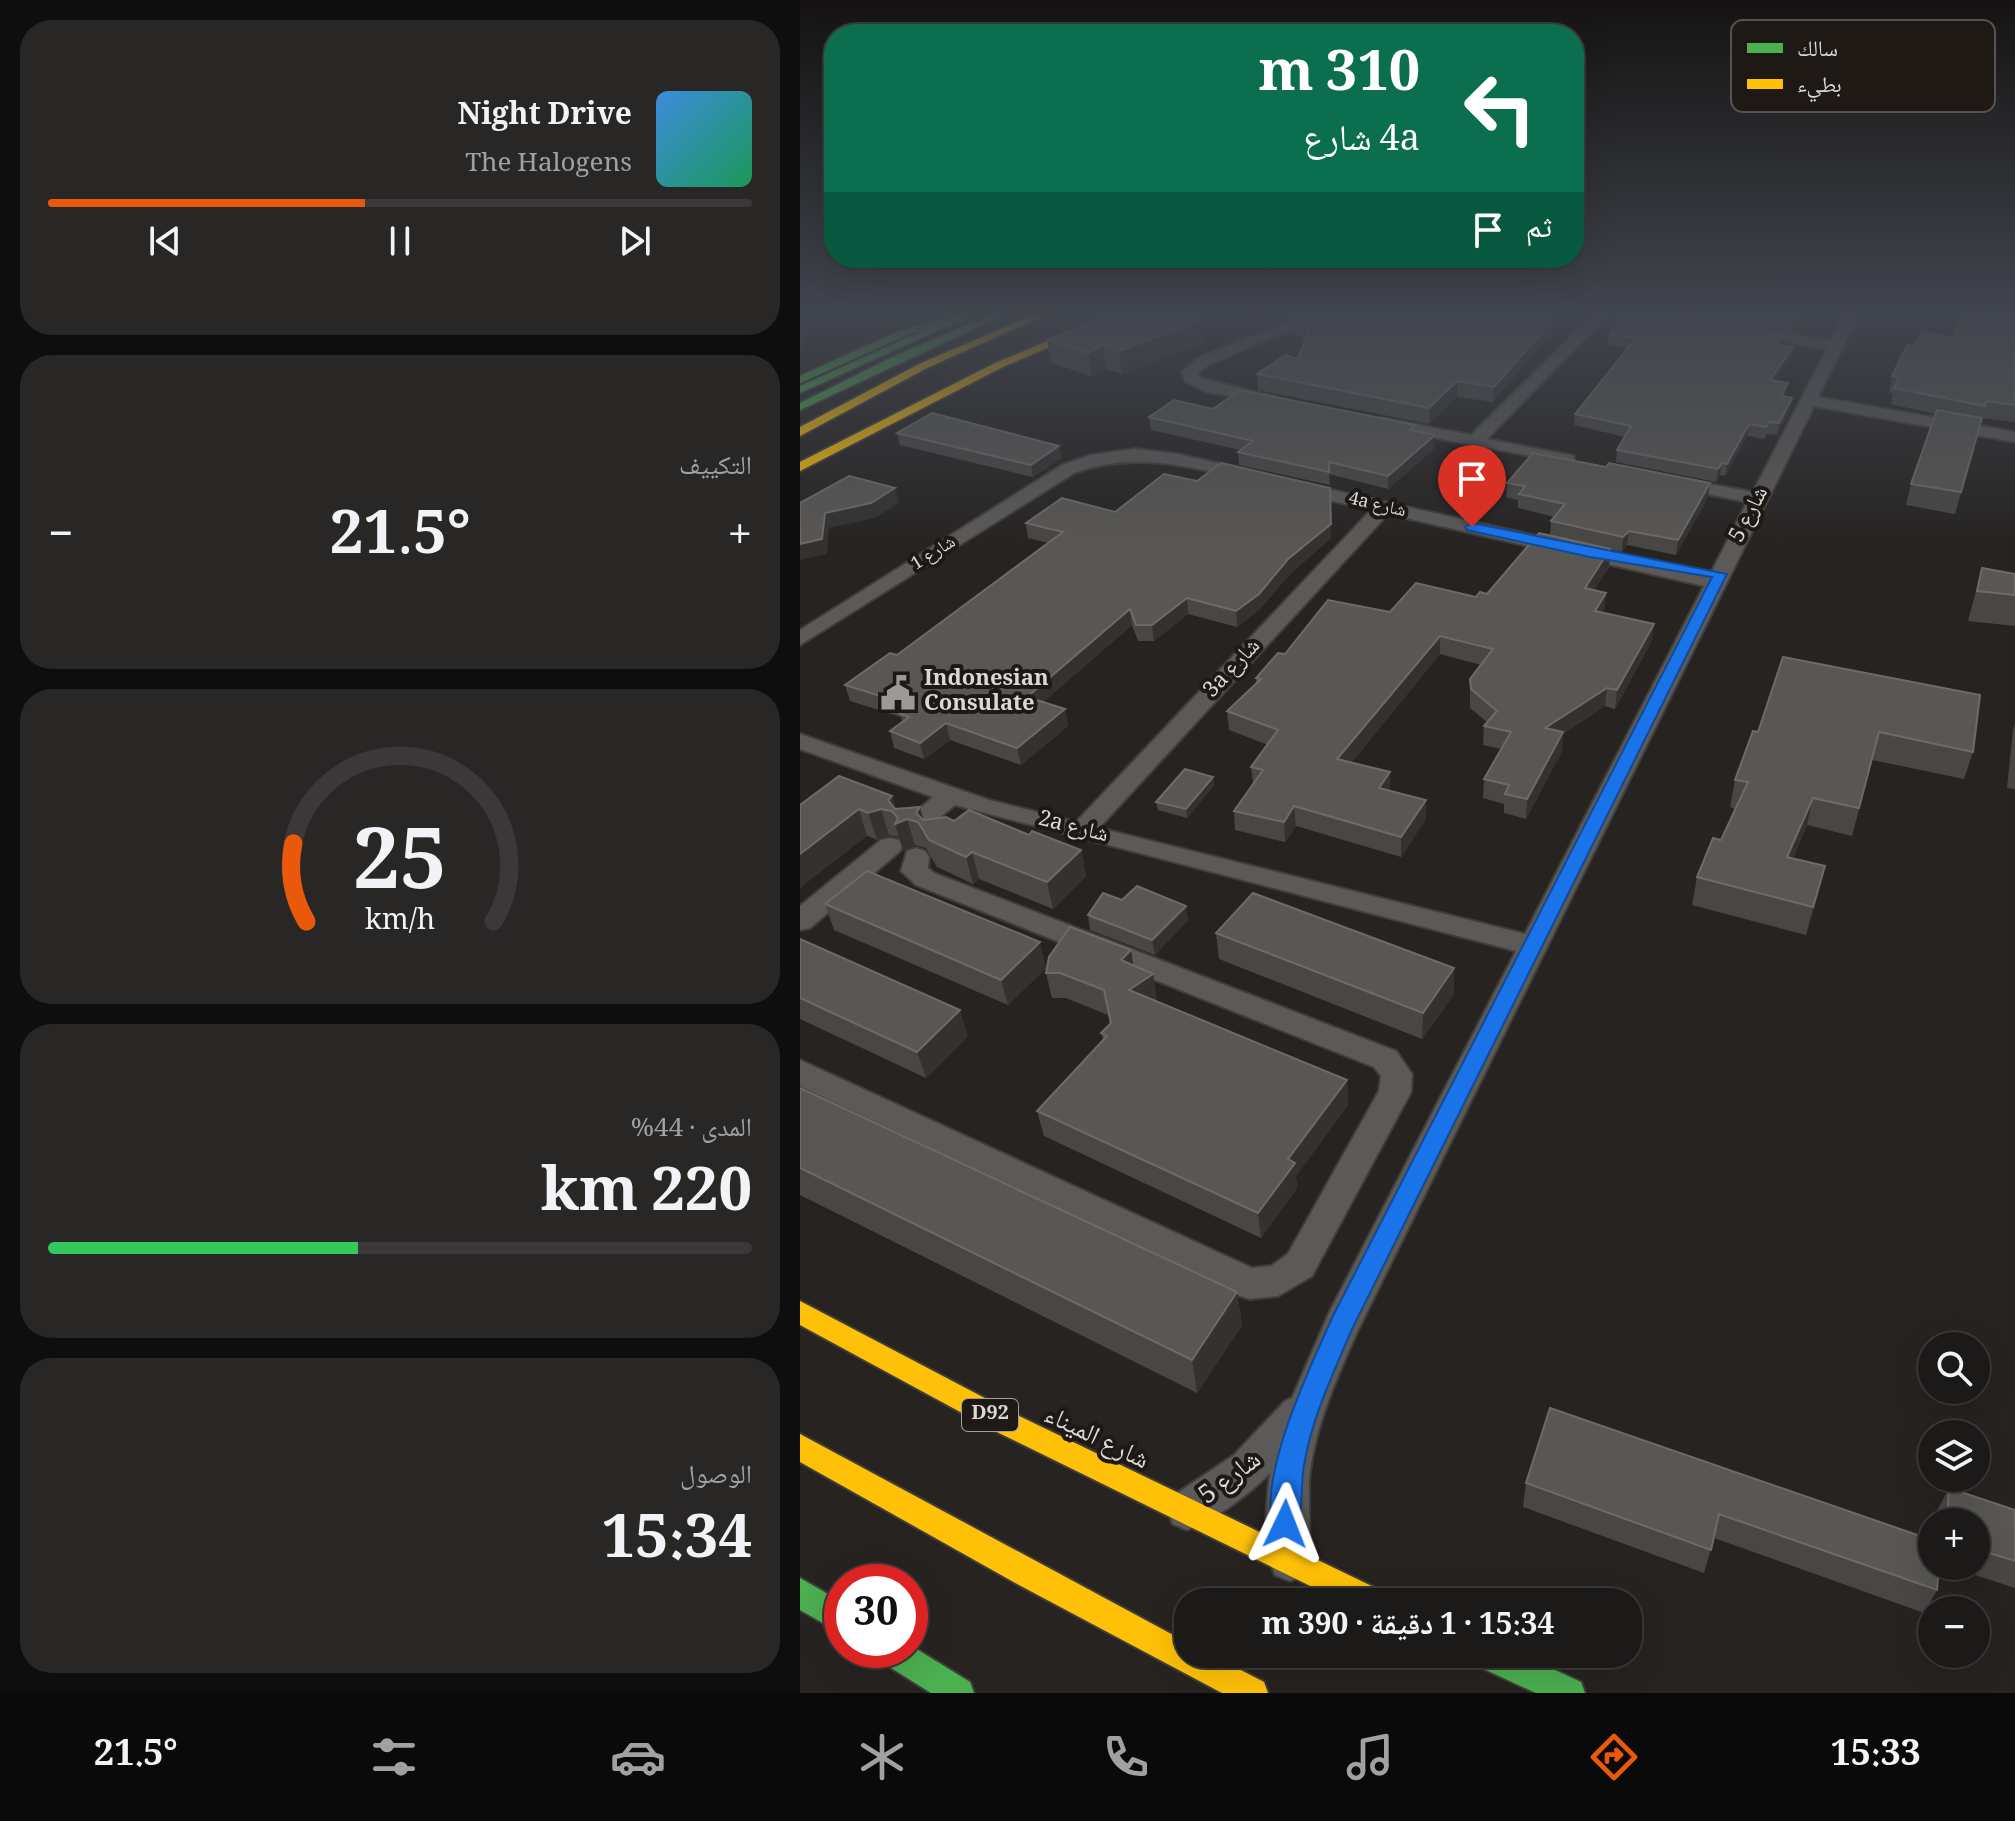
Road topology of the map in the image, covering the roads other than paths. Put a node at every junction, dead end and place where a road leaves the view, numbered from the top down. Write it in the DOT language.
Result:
graph roads {
  1 [pos="832,391"];
  2 [pos="876,391"];
  3 [pos="911,391"];
  4 [pos="948,391"];
  5 [pos="1225,391"];
  6 [pos="1528,391"];
  7 [pos="1812,391"];
  8 [pos="1806,403"];
  9 [pos="1291,405"];
  10 [pos="800,407"];
  11 [pos="1367,420"];
  12 [pos="800,432"];
  13 [pos="2015,437"];
  14 [pos="1481,443"];
  15 [pos="800,450"];
  16 [pos="1113,450"];
  17 [pos="1581,463"];
  18 [pos="800,467"];
  19 [pos="1656,478"];
  20 [pos="1760,496"];
  21 [pos="1383,508"];
  22 [pos="1718,578"];
  23 [pos="800,639"];
  24 [pos="800,741"];
  25 [pos="949,797"];
  26 [pos="981,806"];
  27 [pos="960,822"];
  28 [pos="1083,830"];
  29 [pos="906,843"];
  30 [pos="800,921"];
  31 [pos="1529,954"];
  32 [pos="800,1072"];
  33 [pos="800,1312"];
  34 [pos="1305,1405"];
  35 [pos="800,1447"];
  36 [pos="1184,1512"];
  37 [pos="1291,1563"];
  38 [pos="1344,1588"];
  39 [pos="800,1593"];
  40 [pos="824,1608"];
  41 [pos="919,1668"];
  42 [pos="1516,1668"];
  43 [pos="959,1693"];
  44 [pos="1253,1693"];
  45 [pos="1570,1693"];
  1 -- 10 [label="main road"];
  2 -- 12 [label="main road"];
  3 -- 15 [label="main road"];
  4 -- 18 [label="main road"];
  5 -- 9 [label="street"];
  6 -- 14 [label="street"];
  7 -- 8 [label="street, شارع 5"];
  8 -- 13 [label="street"];
  8 -- 20 [label="street, شارع 5"];
  11 -- 14 [label="street"];
  14 -- 17 [label="street"];
  16 -- 21 [label="street, 4a شارع"];
  16 -- 23 [label="street, شارع 1"];
  19 -- 20 [label="street"];
  20 -- 22 [label="street, شارع 5"];
  21 -- 22 [label="street, 4a شارع"];
  21 -- 28 [label="street, 3a شارع"];
  22 -- 31 [label="street, شارع 5"];
  24 -- 25 [label="street, 2a شارع"];
  25 -- 26 [label="street, 2a شارع"];
  25 -- 29 [label="street"];
  26 -- 27 [label="street"];
  26 -- 28 [label="street, 2a شارع"];
  28 -- 31 [label="street, 2a شارع"];
  29 -- 30 [label="street"];
  29 -- 32 [label="street"];
  31 -- 34 [label="street, شارع 5"];
  33 -- 36 [label="main road, شارع الميناء / D92"];
  34 -- 36 [label="street, شارع 5"];
  34 -- 37 [label="street, شارع 5"];
  35 -- 44 [label="main road"];
  36 -- 37 [label="main road, شارع الميناء / D92"];
  37 -- 38 [label="main road, شارع الميناء / D92"];
  39 -- 40 [label="main road"];
  41 -- 43 [label="main road"];
  42 -- 45 [label="main road"];
}
